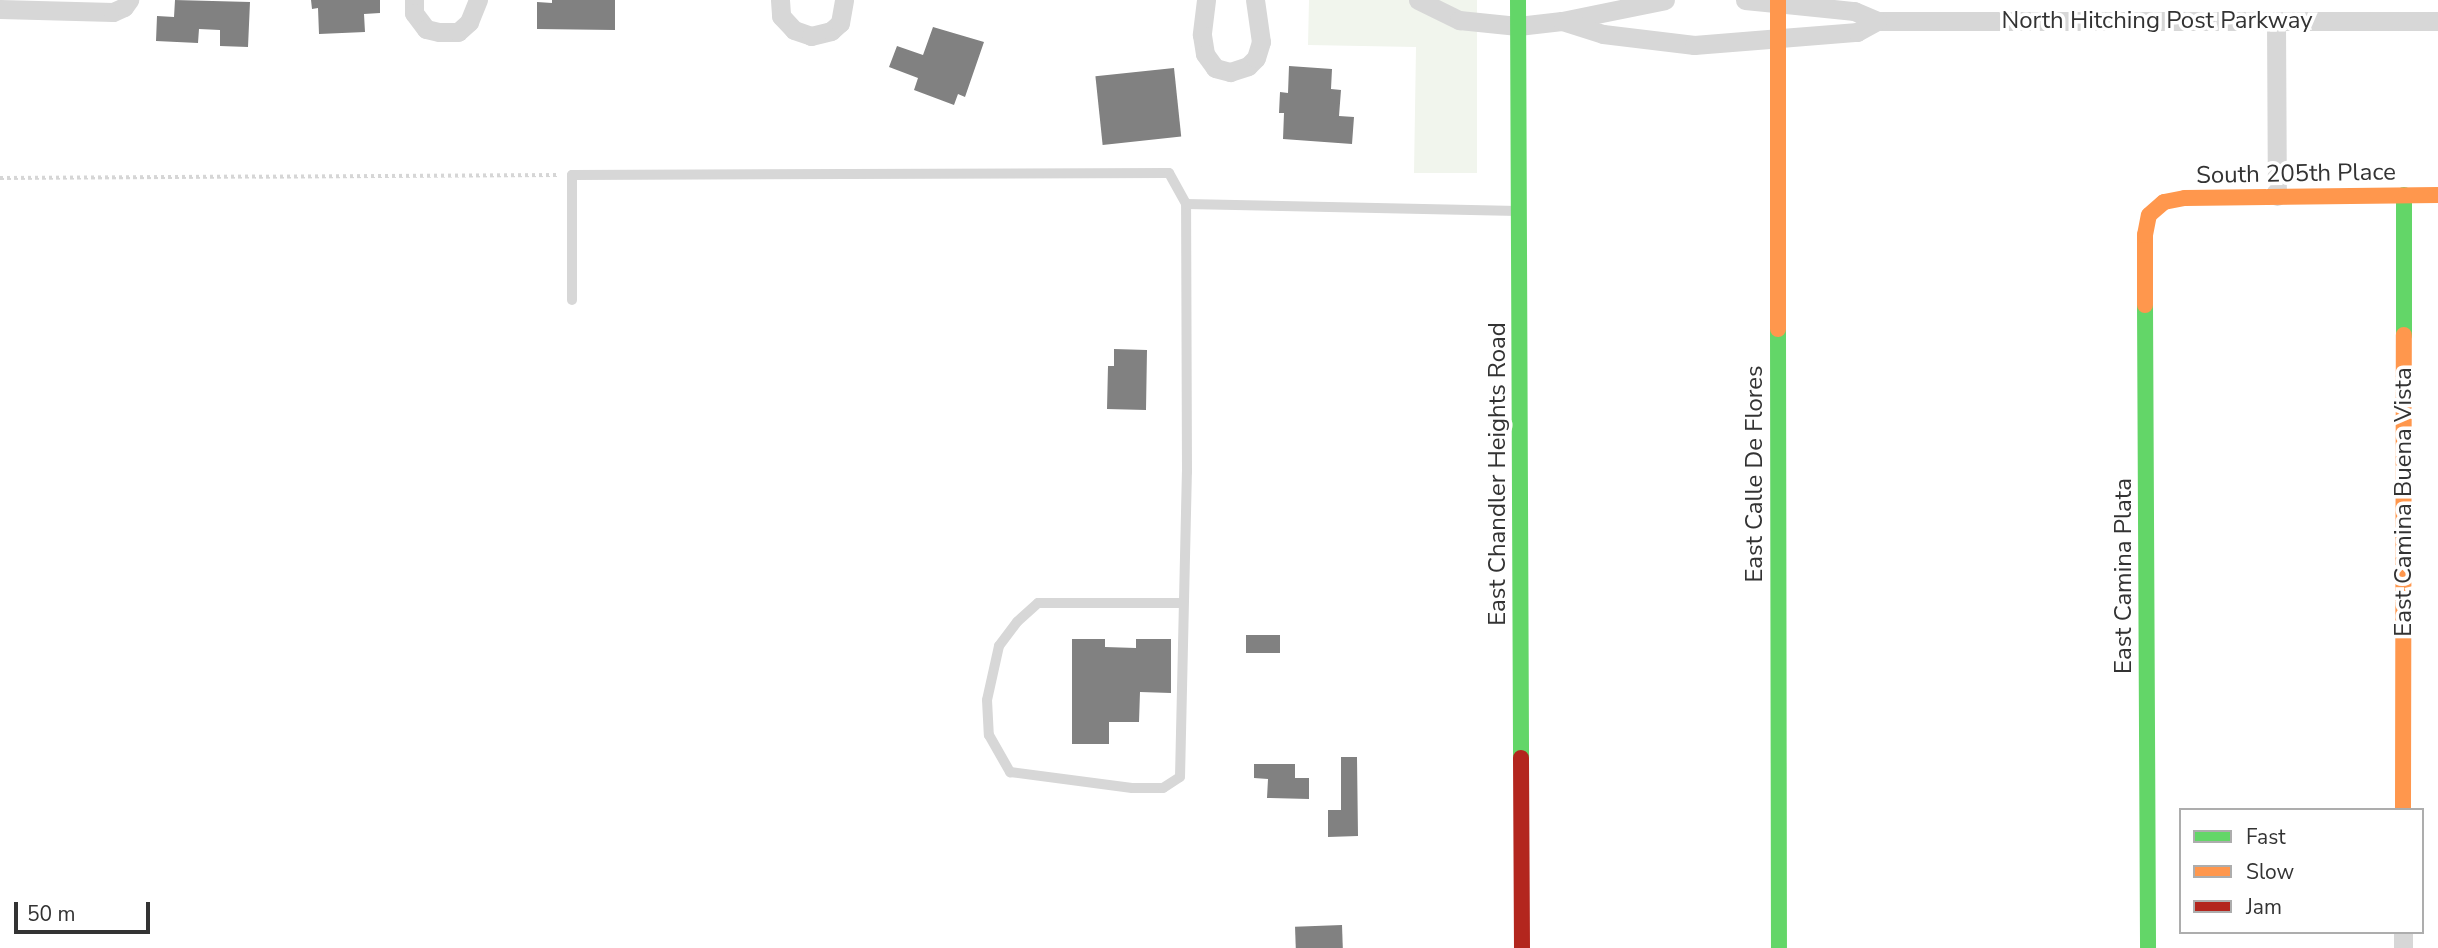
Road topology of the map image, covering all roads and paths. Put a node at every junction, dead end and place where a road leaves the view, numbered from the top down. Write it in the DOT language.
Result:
graph roads {
  1 [pos="129,0"];
  2 [pos="414,0"];
  3 [pos="478,0"];
  4 [pos="780,0"];
  5 [pos="844,0"];
  6 [pos="1206,0"];
  7 [pos="1255,0"];
  8 [pos="1418,0"];
  9 [pos="1518,0"];
  10 [pos="1665,0"];
  11 [pos="1745,0"];
  12 [pos="1778,1"];
  13 [pos="0,9"];
  14 [pos="1562,21"];
  15 [pos="1877,21"];
  16 [pos="2277,21"];
  17 [pos="2438,21"];
  18 [pos="1518,26"];
  19 [pos="1777,38"];
  20 [pos="572,175"];
  21 [pos="0,178"];
  22 [pos="2404,195"];
  23 [pos="2438,195"];
  24 [pos="2277,197"];
  25 [pos="1186,204"];
  26 [pos="2156,206"];
  27 [pos="1519,211"];
  28 [pos="572,300"];
  29 [pos="1183,603"];
  30 [pos="2403,808"];
  31 [pos="1522,948"];
  32 [pos="1779,948"];
  33 [pos="2148,948"];
  1 -- 13 [label="street"];
  2 -- 3 [label="street"];
  4 -- 5 [label="street"];
  6 -- 7 [label="street"];
  8 -- 18 [label="street, North Hitching Post Parkway"];
  9 -- 18 [label="street, East Chandler Heights Road"];
  10 -- 14 [label="street, North Hitching Post Parkway"];
  11 -- 12 [label="street, North Hitching Post Parkway"];
  12 -- 15 [label="street, North Hitching Post Parkway"];
  12 -- 19 [label="street, East Calle De Flores"];
  14 -- 18 [label="street, North Hitching Post Parkway"];
  14 -- 19 [label="street, North Hitching Post Parkway"];
  15 -- 16 [label="street, North Hitching Post Parkway"];
  15 -- 19 [label="street, North Hitching Post Parkway"];
  16 -- 17 [label="street, North Hitching Post Parkway"];
  16 -- 24 [label="street"];
  18 -- 27 [label="street, East Chandler Heights Road"];
  19 -- 32 [label="street, East Calle De Flores"];
  20 -- 21 [label="path"];
  20 -- 25 [label="lane"];
  20 -- 28 [label="lane"];
  22 -- 23 [label="street, South 205th Place"];
  22 -- 24 [label="street, South 205th Place"];
  22 -- 30 [label="street, East Camina Buena Vista"];
  24 -- 26 [label="street, South 205th Place"];
  25 -- 27 [label="lane"];
  25 -- 29 [label="lane"];
  26 -- 33 [label="street, East Camina Plata"];
  27 -- 31 [label="street, East Chandler Heights Road"];
  29 -- 29 [label="lane"];
}
